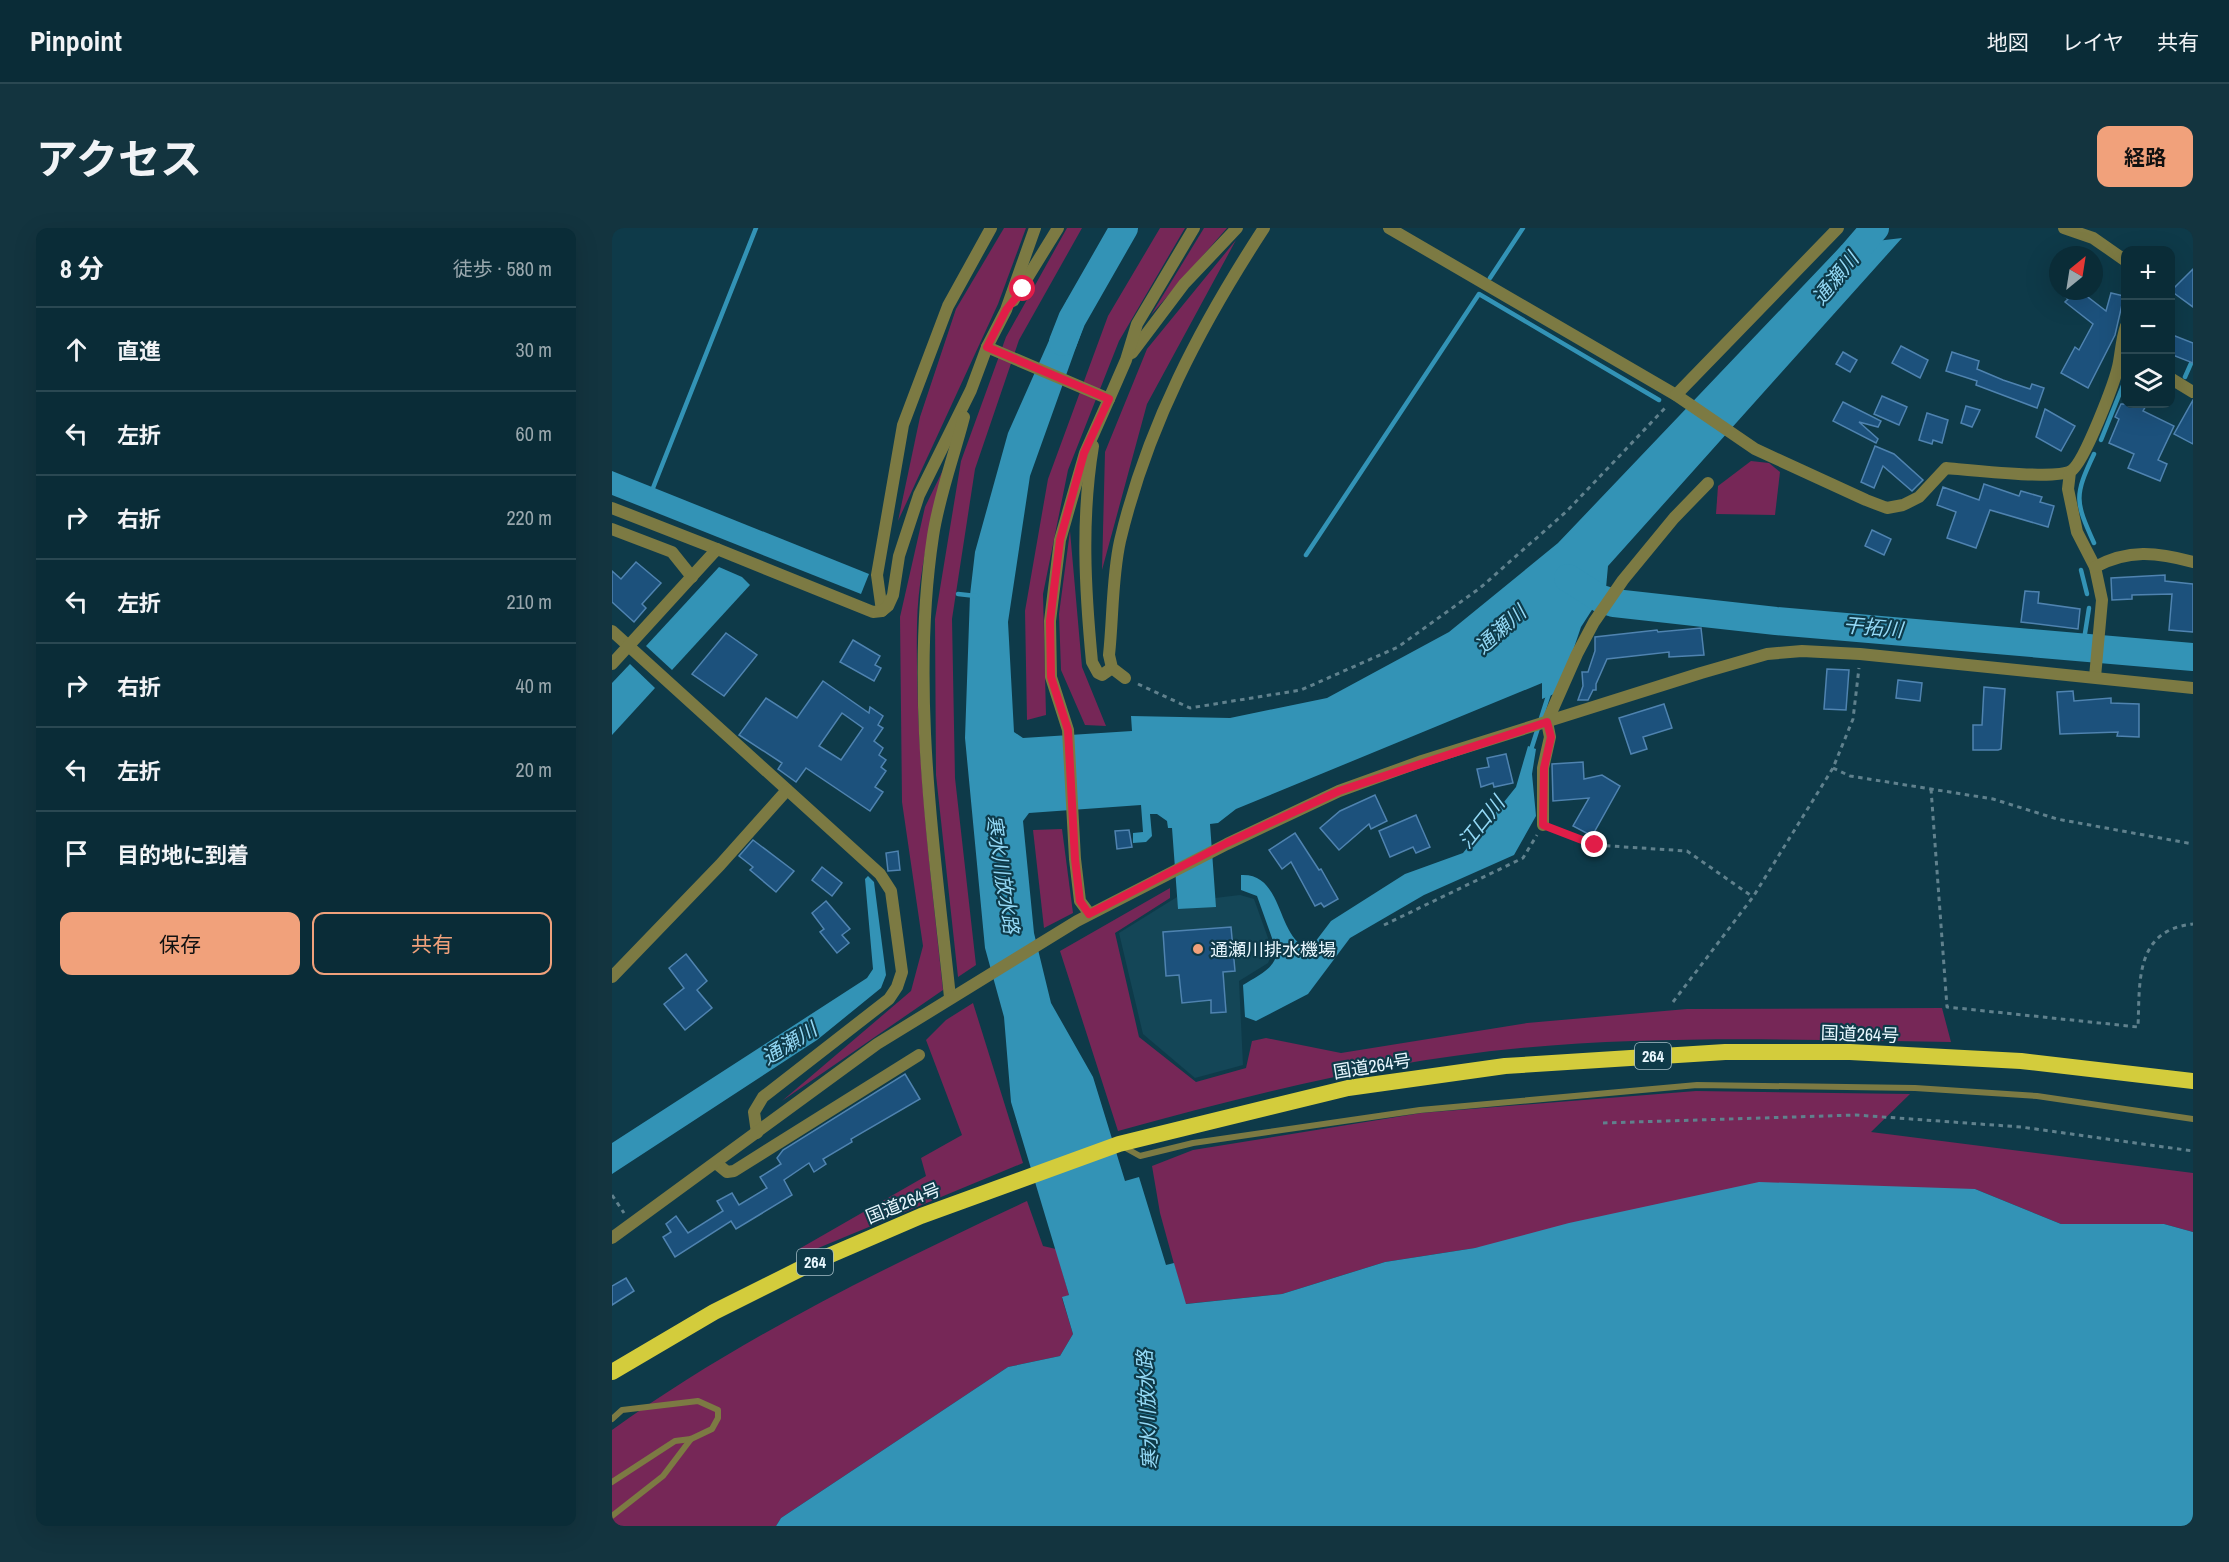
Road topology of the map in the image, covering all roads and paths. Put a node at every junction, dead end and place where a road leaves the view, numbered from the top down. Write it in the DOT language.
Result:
graph roads {
  1 [pos="991,228"];
  2 [pos="1035,228"];
  3 [pos="1058,228"];
  4 [pos="1194,228"];
  5 [pos="1238,228"];
  6 [pos="1264,228"];
  7 [pos="1389,228"];
  8 [pos="1838,228"];
  9 [pos="2064,228"];
  10 [pos="2121,258"];
  11 [pos="1006,310"];
  12 [pos="991,349"];
  13 [pos="1126,360"];
  14 [pos="2121,365"];
  15 [pos="2175,381"];
  16 [pos="970,390"];
  17 [pos="2193,392"];
  18 [pos="1679,397"];
  19 [pos="1106,398"];
  20 [pos="1095,433"];
  21 [pos="2070,472"];
  22 [pos="1708,483"];
  23 [pos="612,508"];
  24 [pos="612,529"];
  25 [pos="717,549"];
  26 [pos="2193,562"];
  27 [pos="2095,567"];
  28 [pos="692,577"];
  29 [pos="882,611"];
  30 [pos="612,631"];
  31 [pos="628,646"];
  32 [pos="1860,654"];
  33 [pos="612,664"];
  34 [pos="1112,668"];
  35 [pos="2095,677"];
  36 [pos="1125,678"];
  37 [pos="2193,687"];
  38 [pos="1547,722"];
  39 [pos="1833,768"];
  40 [pos="1931,789"];
  41 [pos="788,790"];
  42 [pos="1543,825"];
  43 [pos="2193,844"];
  44 [pos="1754,897"];
  45 [pos="1089,914"];
  46 [pos="2193,924"];
  47 [pos="1384,925"];
  48 [pos="612,977"];
  49 [pos="954,994"];
  50 [pos="1673,1002"];
  51 [pos="918,1055"];
  52 [pos="2193,1082"];
  53 [pos="2193,1119"];
  54 [pos="1603,1123"];
  55 [pos="757,1133"];
  56 [pos="1119,1144"];
  57 [pos="2193,1151"];
  58 [pos="716,1162"];
  59 [pos="612,1195"];
  60 [pos="631,1224"];
  61 [pos="612,1238"];
  62 [pos="612,1372"];
  63 [pos="612,1419"];
  64 [pos="691,1439"];
  65 [pos="612,1482"];
  66 [pos="612,1516"];
  1 -- 29 [label="street"];
  2 -- 11 [label="street"];
  3 -- 11 [label="street"];
  4 -- 13 [label="street"];
  5 -- 13 [label="street"];
  6 -- 34 [label="street"];
  7 -- 18 [label="street"];
  8 -- 18 [label="street"];
  9 -- 10 [label="street"];
  11 -- 12 [label="street"];
  12 -- 16 [label="street"];
  12 -- 19 [label="street"];
  13 -- 19 [label="street"];
  14 -- 21 [label="street"];
  15 -- 17 [label="street"];
  16 -- 29 [label="street"];
  16 -- 49 [label="street"];
  18 -- 21 [label="street"];
  18 -- 36 [label="path"];
  19 -- 20 [label="street"];
  20 -- 34 [label="street"];
  20 -- 45 [label="street"];
  21 -- 27 [label="street"];
  22 -- 38 [label="street"];
  23 -- 25 [label="street"];
  24 -- 28 [label="street"];
  25 -- 28 [label="street"];
  25 -- 29 [label="street"];
  26 -- 27 [label="street"];
  27 -- 35 [label="street"];
  28 -- 31 [label="street"];
  30 -- 31 [label="street"];
  31 -- 33 [label="street"];
  31 -- 41 [label="street"];
  32 -- 35 [label="street"];
  32 -- 38 [label="street"];
  32 -- 39 [label="path"];
  34 -- 36 [label="street"];
  35 -- 37 [label="street"];
  38 -- 42 [label="street"];
  38 -- 45 [label="street"];
  39 -- 40 [label="path"];
  39 -- 44 [label="path"];
  40 -- 43 [label="path"];
  40 -- 46 [label="path"];
  41 -- 48 [label="street"];
  41 -- 55 [label="street"];
  42 -- 44 [label="path"];
  42 -- 47 [label="path"];
  44 -- 50 [label="path"];
  45 -- 49 [label="street"];
  49 -- 55 [label="street"];
  51 -- 58 [label="street"];
  52 -- 56 [label="highway, 国道264号 / 264"];
  53 -- 56 [label="lane"];
  54 -- 57 [label="path"];
  55 -- 58 [label="street"];
  56 -- 62 [label="highway, 国道264号 / 264"];
  58 -- 60 [label="street"];
  59 -- 60 [label="path"];
  60 -- 61 [label="street"];
  63 -- 64 [label="lane"];
  64 -- 65 [label="lane"];
  64 -- 66 [label="lane"];
}
